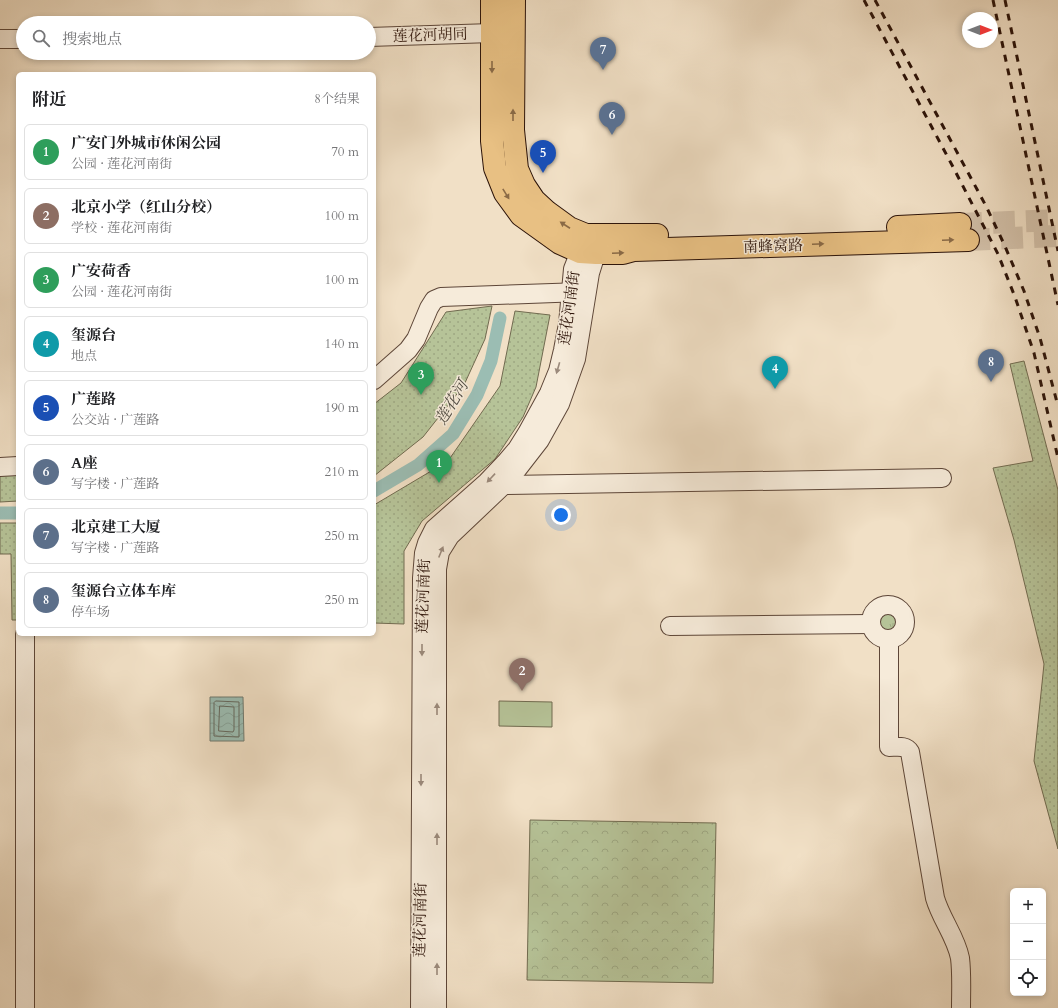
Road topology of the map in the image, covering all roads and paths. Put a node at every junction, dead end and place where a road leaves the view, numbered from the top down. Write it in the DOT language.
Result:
graph roads {
  1 [pos="492,0"];
  2 [pos="514,0"];
  3 [pos="492,33"];
  4 [pos="376,37"];
  5 [pos="0,39"];
  6 [pos="16,39"];
  7 [pos="964,232"];
  8 [pos="591,244"];
  9 [pos="578,292"];
  10 [pos="376,378"];
  11 [pos="16,466"];
  12 [pos="0,467"];
  13 [pos="942,478"];
  14 [pos="504,485"];
  15 [pos="871,624"];
  16 [pos="670,626"];
  17 [pos="25,636"];
  18 [pos="889,639"];
  19 [pos="25,1008"];
  20 [pos="420,1008"];
  21 [pos="437,1008"];
  22 [pos="962,1008"];
  1 -- 3 [label="main road"];
  8 -- 2 [label="main road, one-way"];
  3 -- 4 [label="street, 莲花河胡同"];
  3 -- 8 [label="main road, one-way"];
  5 -- 6 [label="street"];
  7 -- 8 [label="main road, 南蜂窝路"];
  8 -- 9 [label="street, 莲花河南街"];
  9 -- 10 [label="street"];
  9 -- 14 [label="street, 莲花河南街"];
  9 -- 20 [label="street, 莲花河南街, one-way"];
  11 -- 12 [label="street"];
  13 -- 14 [label="street"];
  21 -- 14 [label="street, 莲花河南街, one-way"];
  15 -- 16 [label="street"];
  15 -- 18 [label="street"];
  15 -- 18 [label="street"];
  17 -- 19 [label="street"];
  18 -- 22 [label="street"];
}
